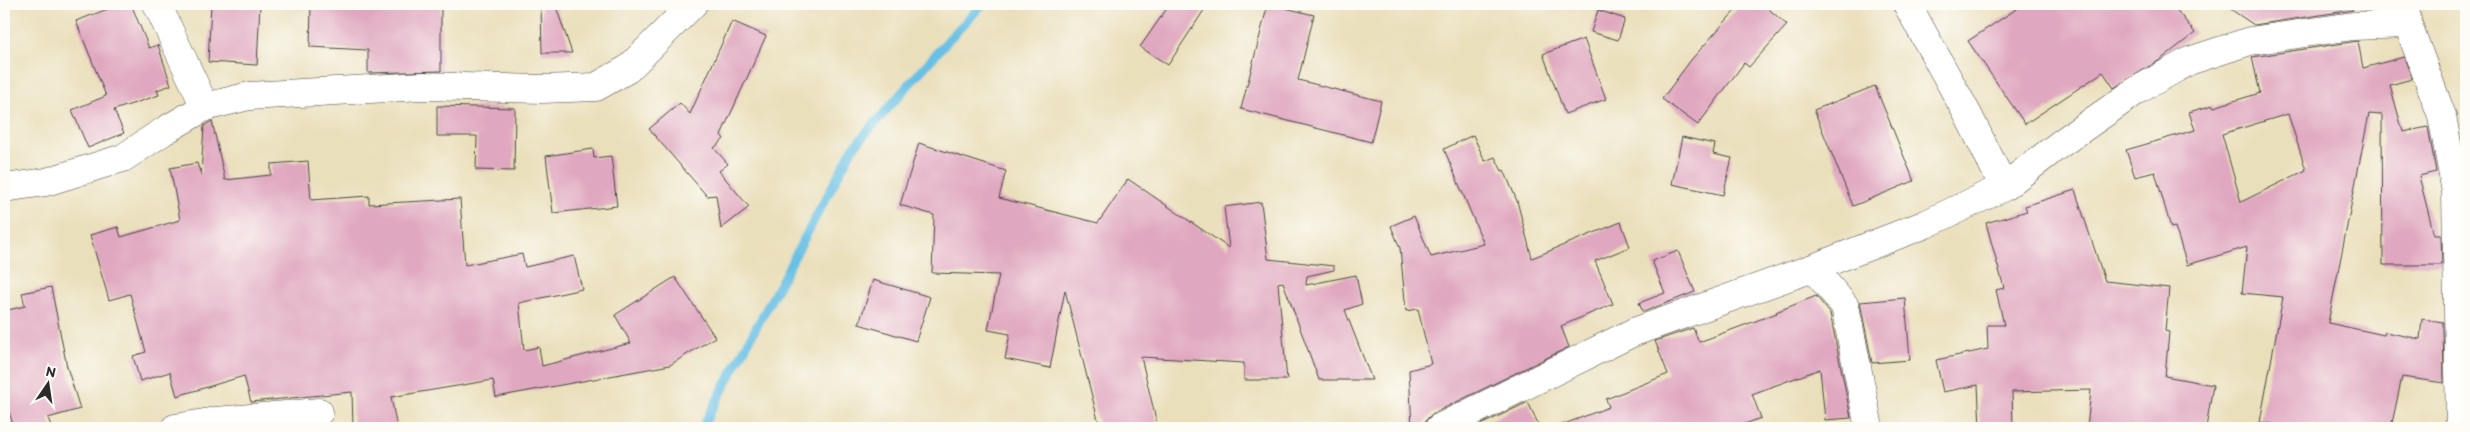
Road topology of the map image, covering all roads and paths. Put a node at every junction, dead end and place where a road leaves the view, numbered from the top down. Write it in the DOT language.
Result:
graph roads {
  1 [pos="157,4"];
  2 [pos="693,4"];
  3 [pos="1907,4"];
  4 [pos="2406,14"];
  5 [pos="205,107"];
  6 [pos="2004,187"];
  7 [pos="4,188"];
  8 [pos="1813,268"];
  9 [pos="319,412"];
  10 [pos="2461,427"];
  11 [pos="175,428"];
  12 [pos="1439,428"];
  13 [pos="1868,428"];
  1 -- 5 [label="street"];
  2 -- 5 [label="street"];
  3 -- 6 [label="street"];
  4 -- 6 [label="street"];
  4 -- 10 [label="street"];
  5 -- 7 [label="street"];
  6 -- 8 [label="street"];
  8 -- 12 [label="street"];
  8 -- 13 [label="street"];
  9 -- 11 [label="street"];
}
